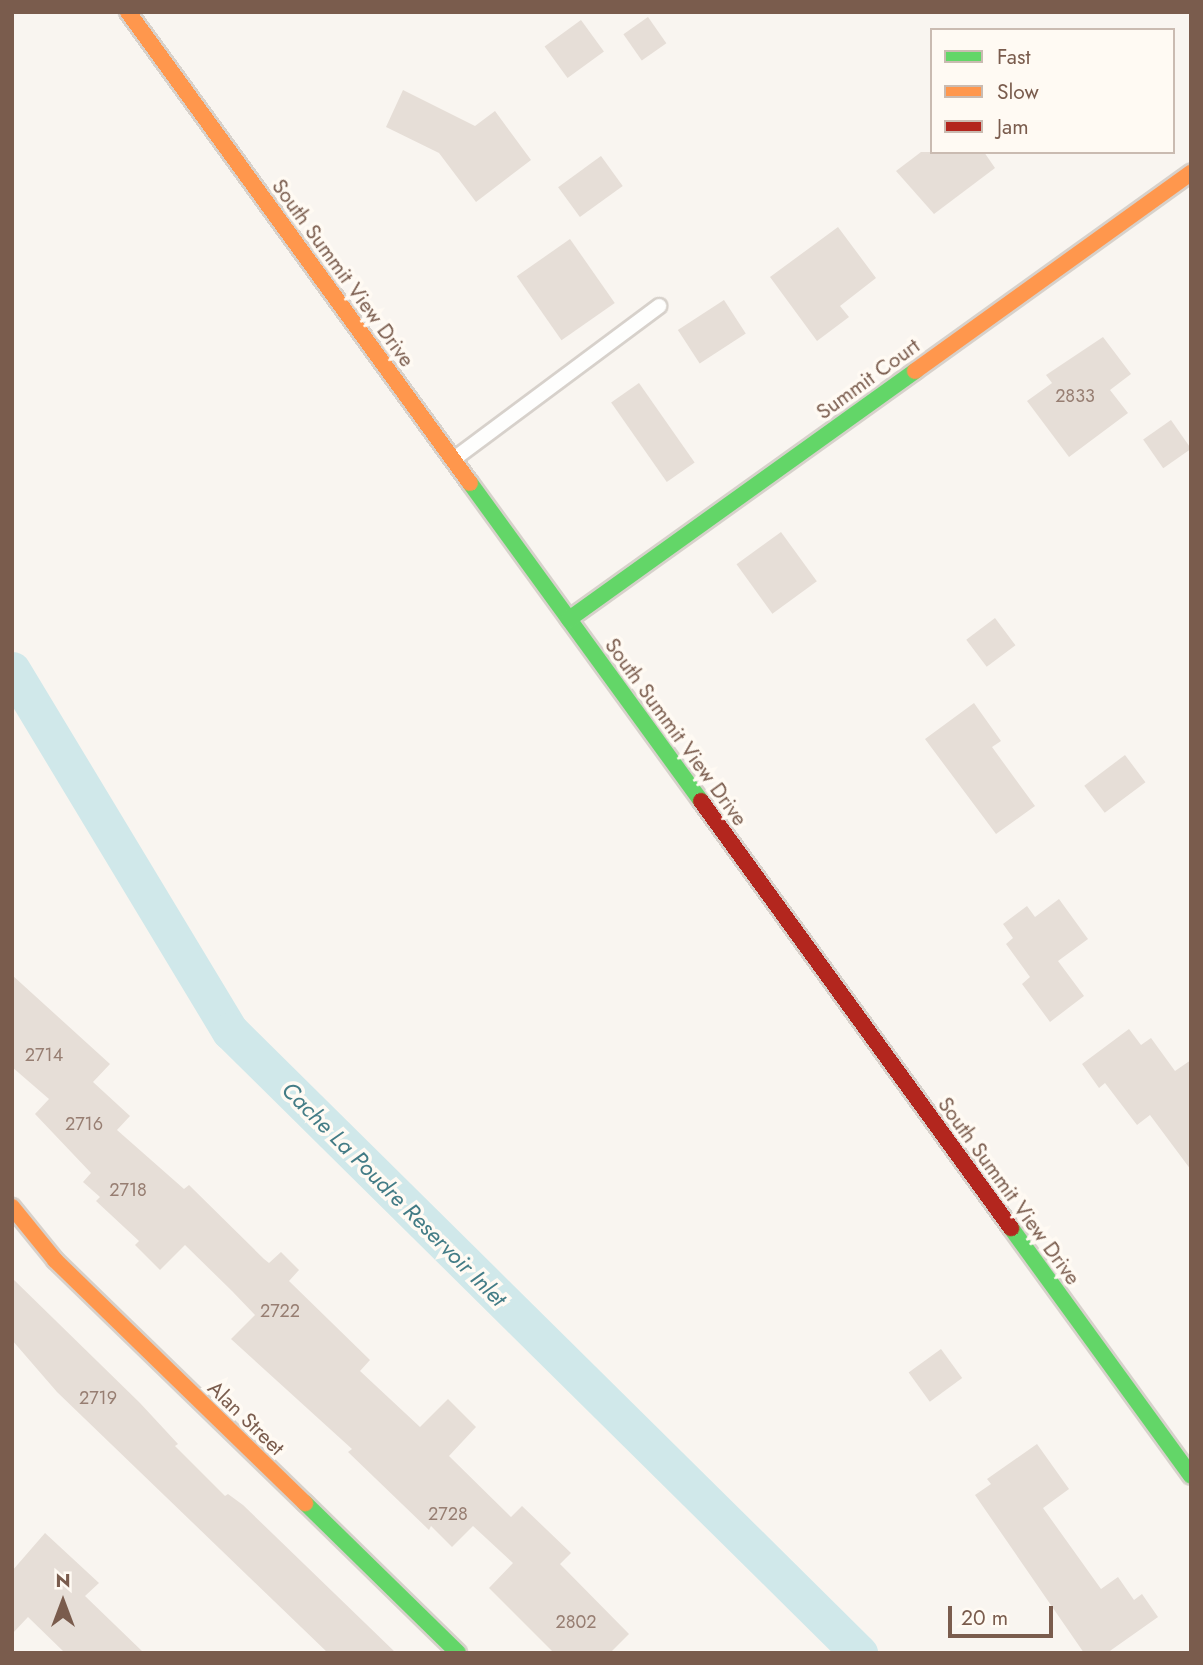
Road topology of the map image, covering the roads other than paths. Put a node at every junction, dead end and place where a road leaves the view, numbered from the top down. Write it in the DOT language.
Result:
graph roads {
  1 [pos="128,12"];
  2 [pos="1191,173"];
  3 [pos="659,306"];
  4 [pos="453,459"];
  5 [pos="569,620"];
  6 [pos="12,1207"];
  7 [pos="1191,1476"];
  8 [pos="458,1653"];
  1 -- 4 [label="street, South Summit View Drive"];
  2 -- 5 [label="street, Summit Court"];
  3 -- 4 [label="lane"];
  4 -- 5 [label="street, South Summit View Drive"];
  5 -- 7 [label="street, South Summit View Drive"];
  6 -- 8 [label="street, Alan Street"];
}
